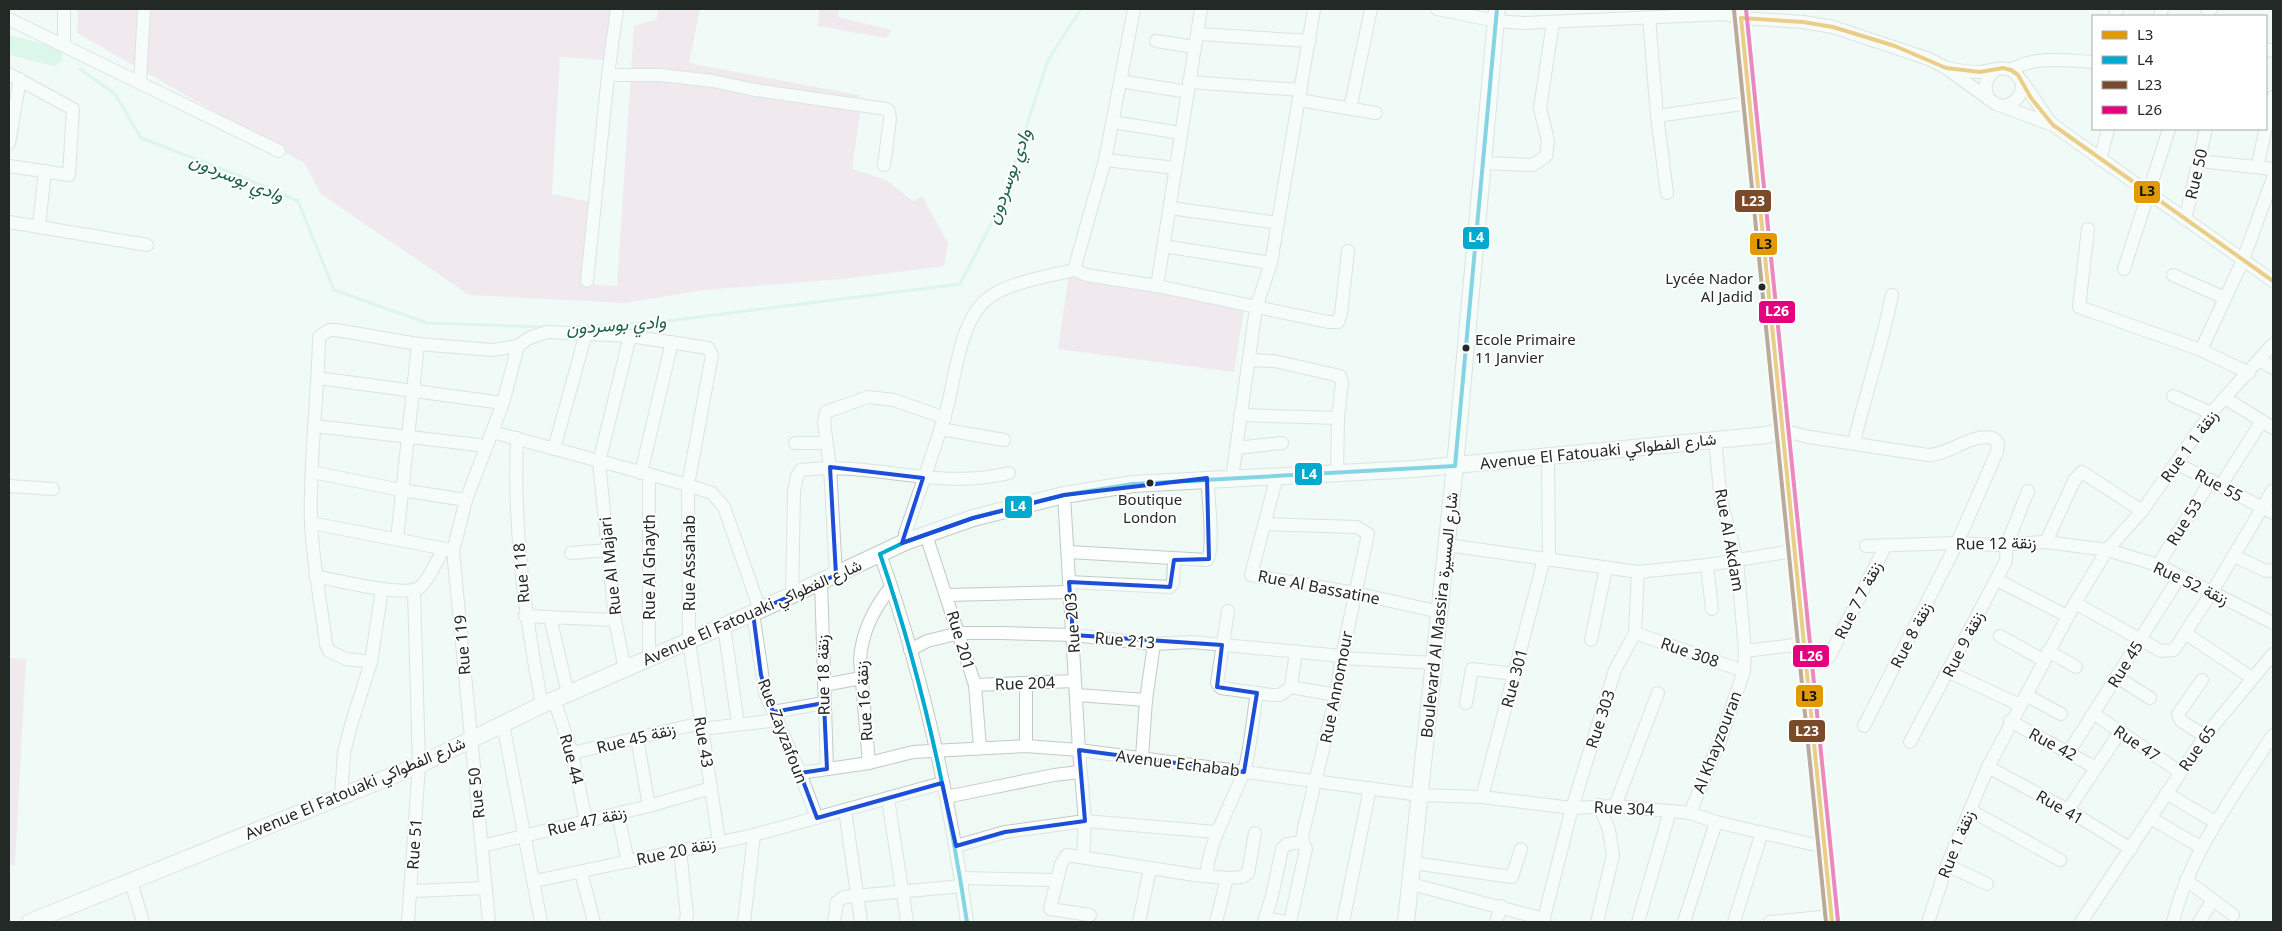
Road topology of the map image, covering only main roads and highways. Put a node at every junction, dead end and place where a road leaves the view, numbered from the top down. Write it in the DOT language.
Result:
graph roads {
  1 [pos="1497,14"];
  2 [pos="1741,14"];
  3 [pos="1782,430"];
  4 [pos="1455,466"];
  5 [pos="57,917"];
  6 [pos="1832,919"];
  7 [pos="30,922"];
  8 [pos="1406,922"];
  1 -- 4 [label="main road, Boulevard Al Massira شارع المسيرة"];
  2 -- 3 [label="main road"];
  3 -- 4 [label="main road, Avenue El Fatouaki شارع الفطواكي"];
  3 -- 6 [label="main road"];
  4 -- 5 [label="main road, Avenue El Fatouaki شارع الفطواكي"];
  4 -- 8 [label="main road, Boulevard Al Massira شارع المسيرة"];
  5 -- 7 [label="main road, Avenue El Fatouaki شارع الفطواكي"];
}
